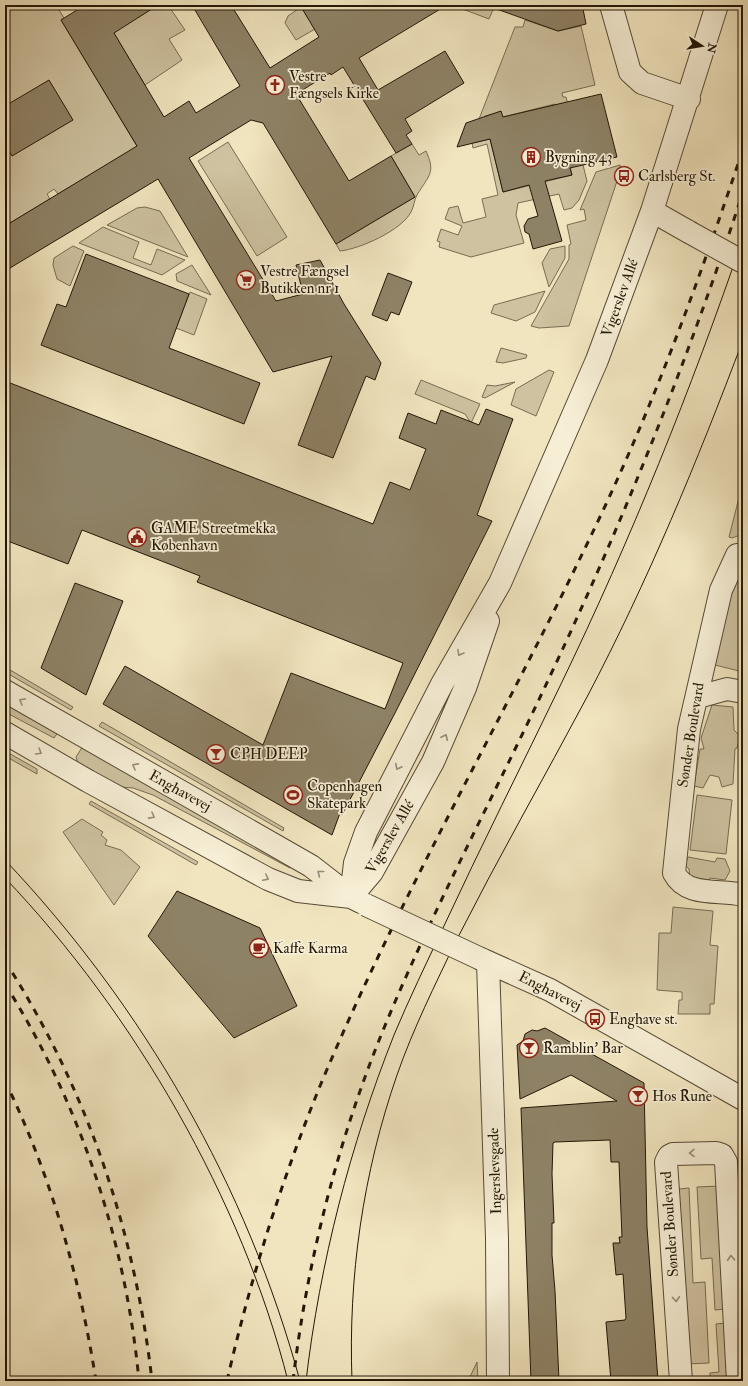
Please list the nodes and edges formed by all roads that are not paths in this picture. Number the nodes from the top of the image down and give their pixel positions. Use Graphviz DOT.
graph roads {
  1 [pos="611,5"];
  2 [pos="717,5"];
  3 [pos="689,98"];
  4 [pos="652,211"];
  5 [pos="743,262"];
  6 [pos="737,555"];
  7 [pos="5,691"];
  8 [pos="743,692"];
  9 [pos="698,697"];
  10 [pos="5,733"];
  11 [pos="741,894"];
  12 [pos="358,901"];
  13 [pos="485,960"];
  14 [pos="743,1099"];
  15 [pos="498,1381"];
  16 [pos="681,1381"];
  17 [pos="738,1381"];
  1 -- 3 [label="street"];
  2 -- 3 [label="street, Vigerslev Allé"];
  3 -- 4 [label="street, Vigerslev Allé"];
  4 -- 5 [label="street, bridge"];
  4 -- 12 [label="street, Vigerslev Allé"];
  6 -- 9 [label="street, Sønder Boulevard"];
  12 -- 7 [label="street, Enghavevej, one-way"];
  8 -- 9 [label="street"];
  9 -- 11 [label="street, Sønder Boulevard"];
  10 -- 12 [label="street, Enghavevej, one-way"];
  12 -- 13 [label="street, Enghavevej, bridge"];
  13 -- 14 [label="street, Enghavevej"];
  13 -- 15 [label="street, Ingerslevsgade"];
  17 -- 16 [label="street, Sønder Boulevard, one-way"];
}
